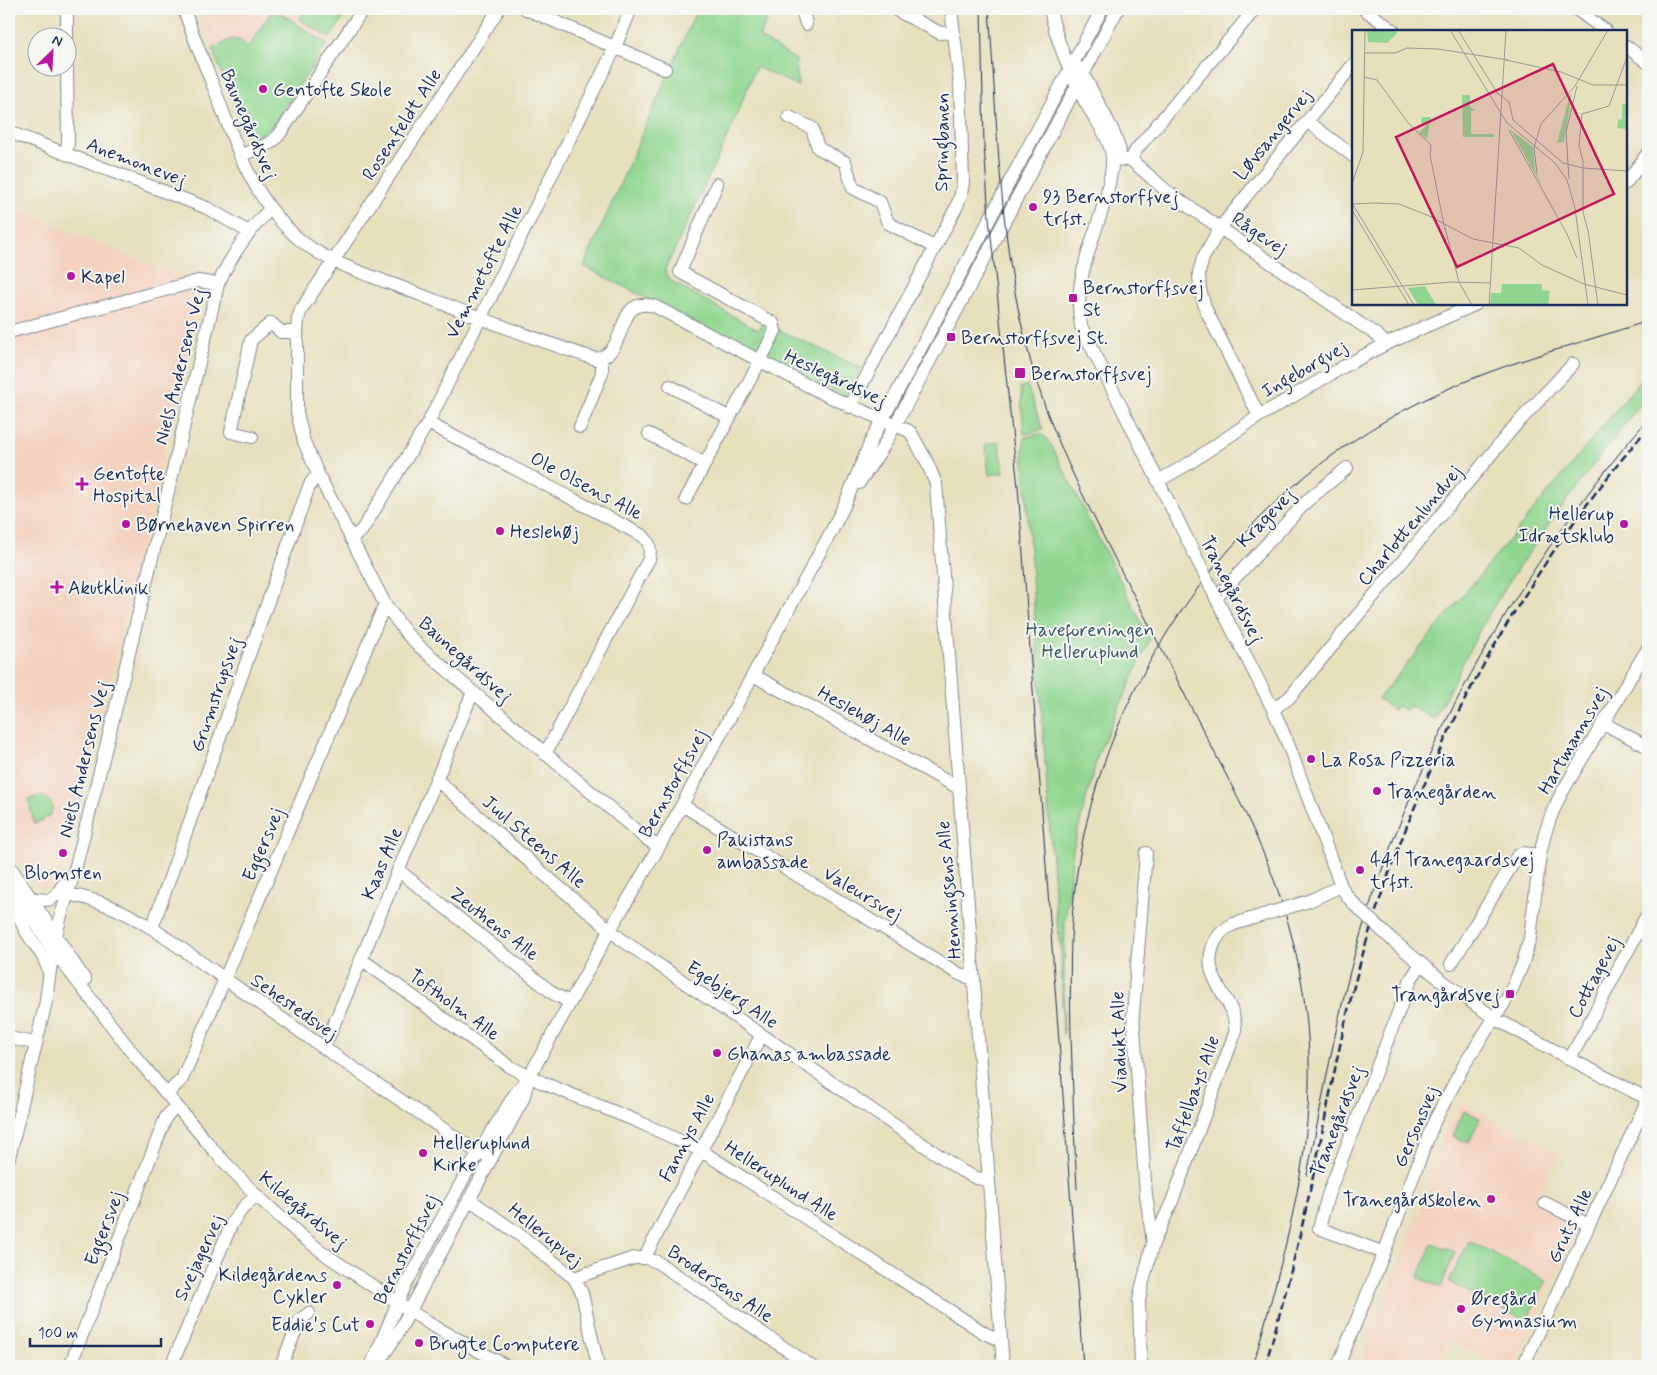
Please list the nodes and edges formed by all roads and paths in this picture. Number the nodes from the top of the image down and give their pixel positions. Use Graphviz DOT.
graph roads {
  1 [pos="67,9"];
  2 [pos="184,9"];
  3 [pos="362,9"];
  4 [pos="499,9"];
  5 [pos="526,9"];
  6 [pos="631,9"];
  7 [pos="802,9"];
  8 [pos="894,9"];
  9 [pos="951,9"];
  10 [pos="1046,9"];
  11 [pos="1050,9"];
  12 [pos="1102,9"];
  13 [pos="1118,9"];
  14 [pos="1255,9"];
  15 [pos="1364,9"];
  16 [pos="1576,9"];
  17 [pos="806,24"];
  18 [pos="67,28"];
  19 [pos="1387,29"];
  20 [pos="1605,30"];
  21 [pos="953,32"];
  22 [pos="1627,47"];
  23 [pos="615,48"];
  24 [pos="1073,63"];
  25 [pos="1648,63"];
  26 [pos="1352,66"];
  27 [pos="665,69"];
  28 [pos="67,78"];
  29 [pos="1080,79"];
  30 [pos="1063,80"];
  31 [pos="789,117"];
  32 [pos="1307,121"];
  33 [pos="9,132"];
  34 [pos="66,154"];
  35 [pos="1352,155"];
  36 [pos="1648,155"];
  37 [pos="240,156"];
  38 [pos="1121,159"];
  39 [pos="1627,182"];
  40 [pos="717,184"];
  41 [pos="270,209"];
  42 [pos="1220,228"];
  43 [pos="249,232"];
  44 [pos="934,247"];
  45 [pos="334,260"];
  46 [pos="218,284"];
  47 [pos="1474,305"];
  48 [pos="480,318"];
  49 [pos="9,332"];
  50 [pos="296,332"];
  51 [pos="1386,344"];
  52 [pos="602,358"];
  53 [pos="760,361"];
  54 [pos="1573,364"];
  55 [pos="670,386"];
  56 [pos="850,407"];
  57 [pos="1259,416"];
  58 [pos="730,418"];
  59 [pos="882,420"];
  60 [pos="428,423"];
  61 [pos="895,425"];
  62 [pos="580,427"];
  63 [pos="649,434"];
  64 [pos="252,437"];
  65 [pos="705,464"];
  66 [pos="1348,468"];
  67 [pos="319,476"];
  68 [pos="1158,481"];
  69 [pos="686,498"];
  70 [pos="844,506"];
  71 [pos="351,539"];
  72 [pos="1216,598"];
  73 [pos="385,604"];
  74 [pos="1648,648"];
  75 [pos="752,675"];
  76 [pos="473,692"];
  77 [pos="1273,709"];
  78 [pos="1603,723"];
  79 [pos="1648,747"];
  80 [pos="546,754"];
  81 [pos="436,779"];
  82 [pos="959,788"];
  83 [pos="682,805"];
  84 [pos="659,847"];
  85 [pos="1146,853"];
  86 [pos="1540,855"];
  87 [pos="9,865"];
  88 [pos="398,870"];
  89 [pos="9,882"];
  90 [pos="1341,886"];
  91 [pos="66,893"];
  92 [pos="15,894"];
  93 [pos="31,898"];
  94 [pos="1648,913"];
  95 [pos="13,916"];
  96 [pos="152,928"];
  97 [pos="610,930"];
  98 [pos="58,947"];
  99 [pos="361,959"];
  100 [pos="1421,964"];
  101 [pos="1451,964"];
  102 [pos="49,976"];
  103 [pos="974,979"];
  104 [pos="224,980"];
  105 [pos="46,999"];
  106 [pos="570,1002"];
  107 [pos="1494,1018"];
  108 [pos="761,1036"];
  109 [pos="9,1038"];
  110 [pos="35,1042"];
  111 [pos="324,1048"];
  112 [pos="1570,1059"];
  113 [pos="529,1076"];
  114 [pos="166,1094"];
  115 [pos="1648,1099"];
  116 [pos="176,1105"];
  117 [pos="700,1150"];
  118 [pos="478,1152"];
  119 [pos="9,1158"];
  120 [pos="491,1159"];
  121 [pos="990,1180"];
  122 [pos="256,1195"];
  123 [pos="469,1199"];
  124 [pos="1146,1200"];
  125 [pos="1545,1202"];
  126 [pos="1171,1204"];
  127 [pos="1589,1225"];
  128 [pos="1153,1243"];
  129 [pos="1384,1254"];
  130 [pos="646,1258"];
  131 [pos="574,1278"];
  132 [pos="397,1303"];
  133 [pos="409,1311"];
  134 [pos="309,1313"];
  135 [pos="1001,1340"];
  136 [pos="70,1366"];
  137 [pos="171,1366"];
  138 [pos="281,1366"];
  139 [pos="371,1366"];
  140 [pos="376,1366"];
  141 [pos="506,1366"];
  142 [pos="598,1366"];
  143 [pos="811,1366"];
  144 [pos="1003,1366"];
  145 [pos="1141,1366"];
  146 [pos="1338,1366"];
  147 [pos="1523,1366"];
  1 -- 18 [label="street"];
  2 -- 37 [label="street, Baunegårdsvej"];
  3 -- 37 [label="street"];
  4 -- 45 [label="street, Rosenfeldt Alle"];
  5 -- 23 [label="street"];
  6 -- 23 [label="street, Vemmetofte Alle"];
  7 -- 17 [label="street"];
  8 -- 21 [label="street"];
  9 -- 21 [label="street, Springbanen"];
  10 -- 30 [label="street"];
  11 -- 24 [label="street, Tranegårdsvej"];
  12 -- 24 [label="street, Bernstorffsvej"];
  13 -- 29 [label="street, Bernstorffsvej"];
  14 -- 38 [label="street"];
  15 -- 19 [label="street"];
  16 -- 20 [label="street"];
  21 -- 44 [label="street, Springbanen"];
  22 -- 25 [label="street"];
  23 -- 27 [label="street"];
  23 -- 48 [label="street, Vemmetofte Alle"];
  24 -- 29 [label="street, Tranegårdsvej"];
  24 -- 30 [label="street, Bernstorffsvej"];
  26 -- 32 [label="street, Løvsangervej"];
  28 -- 34 [label="street"];
  29 -- 38 [label="street, Tranegårdsvej"];
  29 -- 61 [label="street, Bernstorffsvej"];
  30 -- 59 [label="street, Bernstorffsvej"];
  31 -- 44 [label="street"];
  32 -- 35 [label="street"];
  32 -- 42 [label="street, Løvsangervej"];
  33 -- 34 [label="street, Anemonevej"];
  34 -- 43 [label="street, Anemonevej"];
  36 -- 39 [label="street"];
  37 -- 41 [label="street, Baunegårdsvej"];
  38 -- 42 [label="street, Rågevej"];
  38 -- 68 [label="street, Tranegårdsvej"];
  40 -- 53 [label="street, Heslegårdsvej"];
  41 -- 43 [label="street, Niels Andersens Vej"];
  41 -- 45 [label="street, Baunegårdsvej"];
  42 -- 51 [label="street, Rågevej"];
  42 -- 57 [label="street, Løvsangervej"];
  43 -- 46 [label="street, Niels Andersens Vej"];
  44 -- 56 [label="street, Springbanen"];
  45 -- 48 [label="street"];
  45 -- 50 [label="street, Baunegårdsvej"];
  46 -- 49 [label="street"];
  46 -- 91 [label="street, Niels Andersens Vej"];
  47 -- 51 [label="street, Ingeborgvej"];
  48 -- 52 [label="street"];
  48 -- 60 [label="street, Vemmetofte Alle"];
  50 -- 64 [label="street"];
  50 -- 67 [label="street, Baunegårdsvej"];
  51 -- 57 [label="street, Ingeborgvej"];
  52 -- 53 [label="street, Heslegårdsvej"];
  52 -- 62 [label="street"];
  53 -- 56 [label="street, Heslegårdsvej"];
  53 -- 58 [label="street"];
  54 -- 77 [label="street, Charlottenlundvej"];
  55 -- 58 [label="street"];
  56 -- 59 [label="street, Heslegårdsvej"];
  57 -- 68 [label="street, Ingeborgvej"];
  58 -- 65 [label="street"];
  59 -- 61 [label="street, Heslegårdsvej"];
  59 -- 70 [label="street, Bernstorffsvej"];
  60 -- 71 [label="street, Vemmetofte Alle"];
  60 -- 80 [label="street, Ole Olsens Alle"];
  61 -- 70 [label="street, Bernstorffsvej"];
  61 -- 82 [label="street, Henningsens Alle"];
  63 -- 65 [label="street"];
  65 -- 69 [label="street"];
  66 -- 72 [label="street, Kragevej"];
  67 -- 71 [label="street, Baunegårdsvej"];
  67 -- 96 [label="street, Grumstrupsvej"];
  68 -- 72 [label="street, Tranegårdsvej, bridge"];
  70 -- 75 [label="street, Bernstorffsvej"];
  71 -- 73 [label="street, Baunegårdsvej"];
  72 -- 77 [label="street, Tranegårdsvej"];
  73 -- 76 [label="street, Baunegårdsvej"];
  73 -- 104 [label="street, Eggersvej"];
  74 -- 78 [label="street, Hartmannsvej"];
  75 -- 82 [label="street, Heslehøj Alle"];
  75 -- 83 [label="street, Bernstorffsvej"];
  76 -- 80 [label="street, Baunegårdsvej"];
  76 -- 81 [label="street, Kaas Alle"];
  77 -- 90 [label="street, Tranegårdsvej"];
  78 -- 79 [label="street"];
  78 -- 86 [label="street, Hartmannsvej"];
  80 -- 84 [label="street, Baunegårdsvej"];
  81 -- 88 [label="street, Kaas Alle"];
  81 -- 97 [label="street, Juul Steens Alle"];
  82 -- 103 [label="street, Henningsens Alle"];
  83 -- 84 [label="street, Bernstorffsvej"];
  83 -- 103 [label="street, Valeursvej"];
  84 -- 97 [label="street, Bernstorffsvej"];
  85 -- 124 [label="street, Viadukt Alle"];
  86 -- 101 [label="street"];
  86 -- 107 [label="street, Hartmannsvej"];
  87 -- 93 [label="street, Kildegårdsvej"];
  88 -- 99 [label="street, Kaas Alle"];
  88 -- 106 [label="street, Zeuthens Alle"];
  89 -- 92 [label="street, Kildegårdsvej"];
  90 -- 100 [label="street, Tranegårdsvej, bridge"];
  90 -- 126 [label="street, Taffelbays Alle, bridge"];
  91 -- 93 [label="street"];
  91 -- 96 [label="street, Sehestedsvej"];
  91 -- 98 [label="street"];
  92 -- 95 [label="street, Kildegårdsvej"];
  92 -- 98 [label="street, Kildegårdsvej"];
  93 -- 98 [label="street, Kildegårdsvej"];
  94 -- 112 [label="street, Cottagevej"];
  95 -- 102 [label="street, Kildegårdsvej"];
  96 -- 104 [label="street, Sehestedsvej"];
  97 -- 106 [label="street, Bernstorffsvej"];
  97 -- 108 [label="street, Egebjerg Alle"];
  98 -- 102 [label="street"];
  98 -- 105 [label="street"];
  98 -- 114 [label="street, Kildegårdsvej"];
  99 -- 111 [label="street, Kaas Alle"];
  99 -- 113 [label="street, Toftholm Alle"];
  100 -- 107 [label="street, Tranegårdsvej"];
  100 -- 129 [label="street, Tranegårdsvej"];
  102 -- 105 [label="street"];
  103 -- 121 [label="street, Henningsens Alle"];
  104 -- 111 [label="street, Sehestedsvej"];
  104 -- 114 [label="street, Eggersvej"];
  105 -- 110 [label="street"];
  106 -- 113 [label="street, Bernstorffsvej"];
  107 -- 112 [label="street, Tranegårdsvej"];
  107 -- 129 [label="street, Gersonsvej"];
  108 -- 117 [label="street, Fannys Alle"];
  108 -- 121 [label="street, Egebjerg Alle"];
  109 -- 110 [label="street"];
  110 -- 119 [label="street"];
  111 -- 118 [label="street, Sehestedsvej"];
  112 -- 115 [label="street, Tranegårdsvej"];
  113 -- 117 [label="street, Helleruplund Alle"];
  113 -- 118 [label="street, Bernstorffsvej"];
  113 -- 120 [label="street, Bernstorffsvej"];
  114 -- 116 [label="street, Kildegårdsvej"];
  115 -- 127 [label="street, Gruts Alle"];
  116 -- 122 [label="street, Kildegårdsvej"];
  116 -- 136 [label="street, Eggersvej"];
  117 -- 130 [label="street, Fannys Alle"];
  117 -- 135 [label="street, Helleruplund Alle"];
  118 -- 120 [label="street, Sehestedsvej"];
  118 -- 132 [label="street, Bernstorffsvej"];
  120 -- 123 [label="street, Bernstorffsvej"];
  121 -- 135 [label="street, Henningsens Alle"];
  122 -- 132 [label="street, Kildegårdsvej"];
  122 -- 137 [label="street, Svejagervej"];
  123 -- 131 [label="street, Hellerupvej"];
  123 -- 133 [label="street, Bernstorffsvej"];
  124 -- 126 [label="street"];
  124 -- 128 [label="street, Viadukt Alle"];
  125 -- 127 [label="street"];
  126 -- 128 [label="street, Taffelbays Alle"];
  127 -- 147 [label="street, Gruts Alle"];
  128 -- 145 [label="street, Taffelbays Alle"];
  129 -- 146 [label="street, Gersonsvej"];
  130 -- 131 [label="street, Brodersens Alle"];
  130 -- 143 [label="street, Brodersens Alle"];
  131 -- 142 [label="street, Hellerupvej"];
  132 -- 133 [label="street, Kildegårdsvej"];
  132 -- 139 [label="street, Bernstorffsvej"];
  133 -- 140 [label="street, Bernstorffsvej"];
  133 -- 141 [label="street, Kildegårdsvej"];
  134 -- 138 [label="street"];
  135 -- 144 [label="street, Henningsens Alle"];
}
